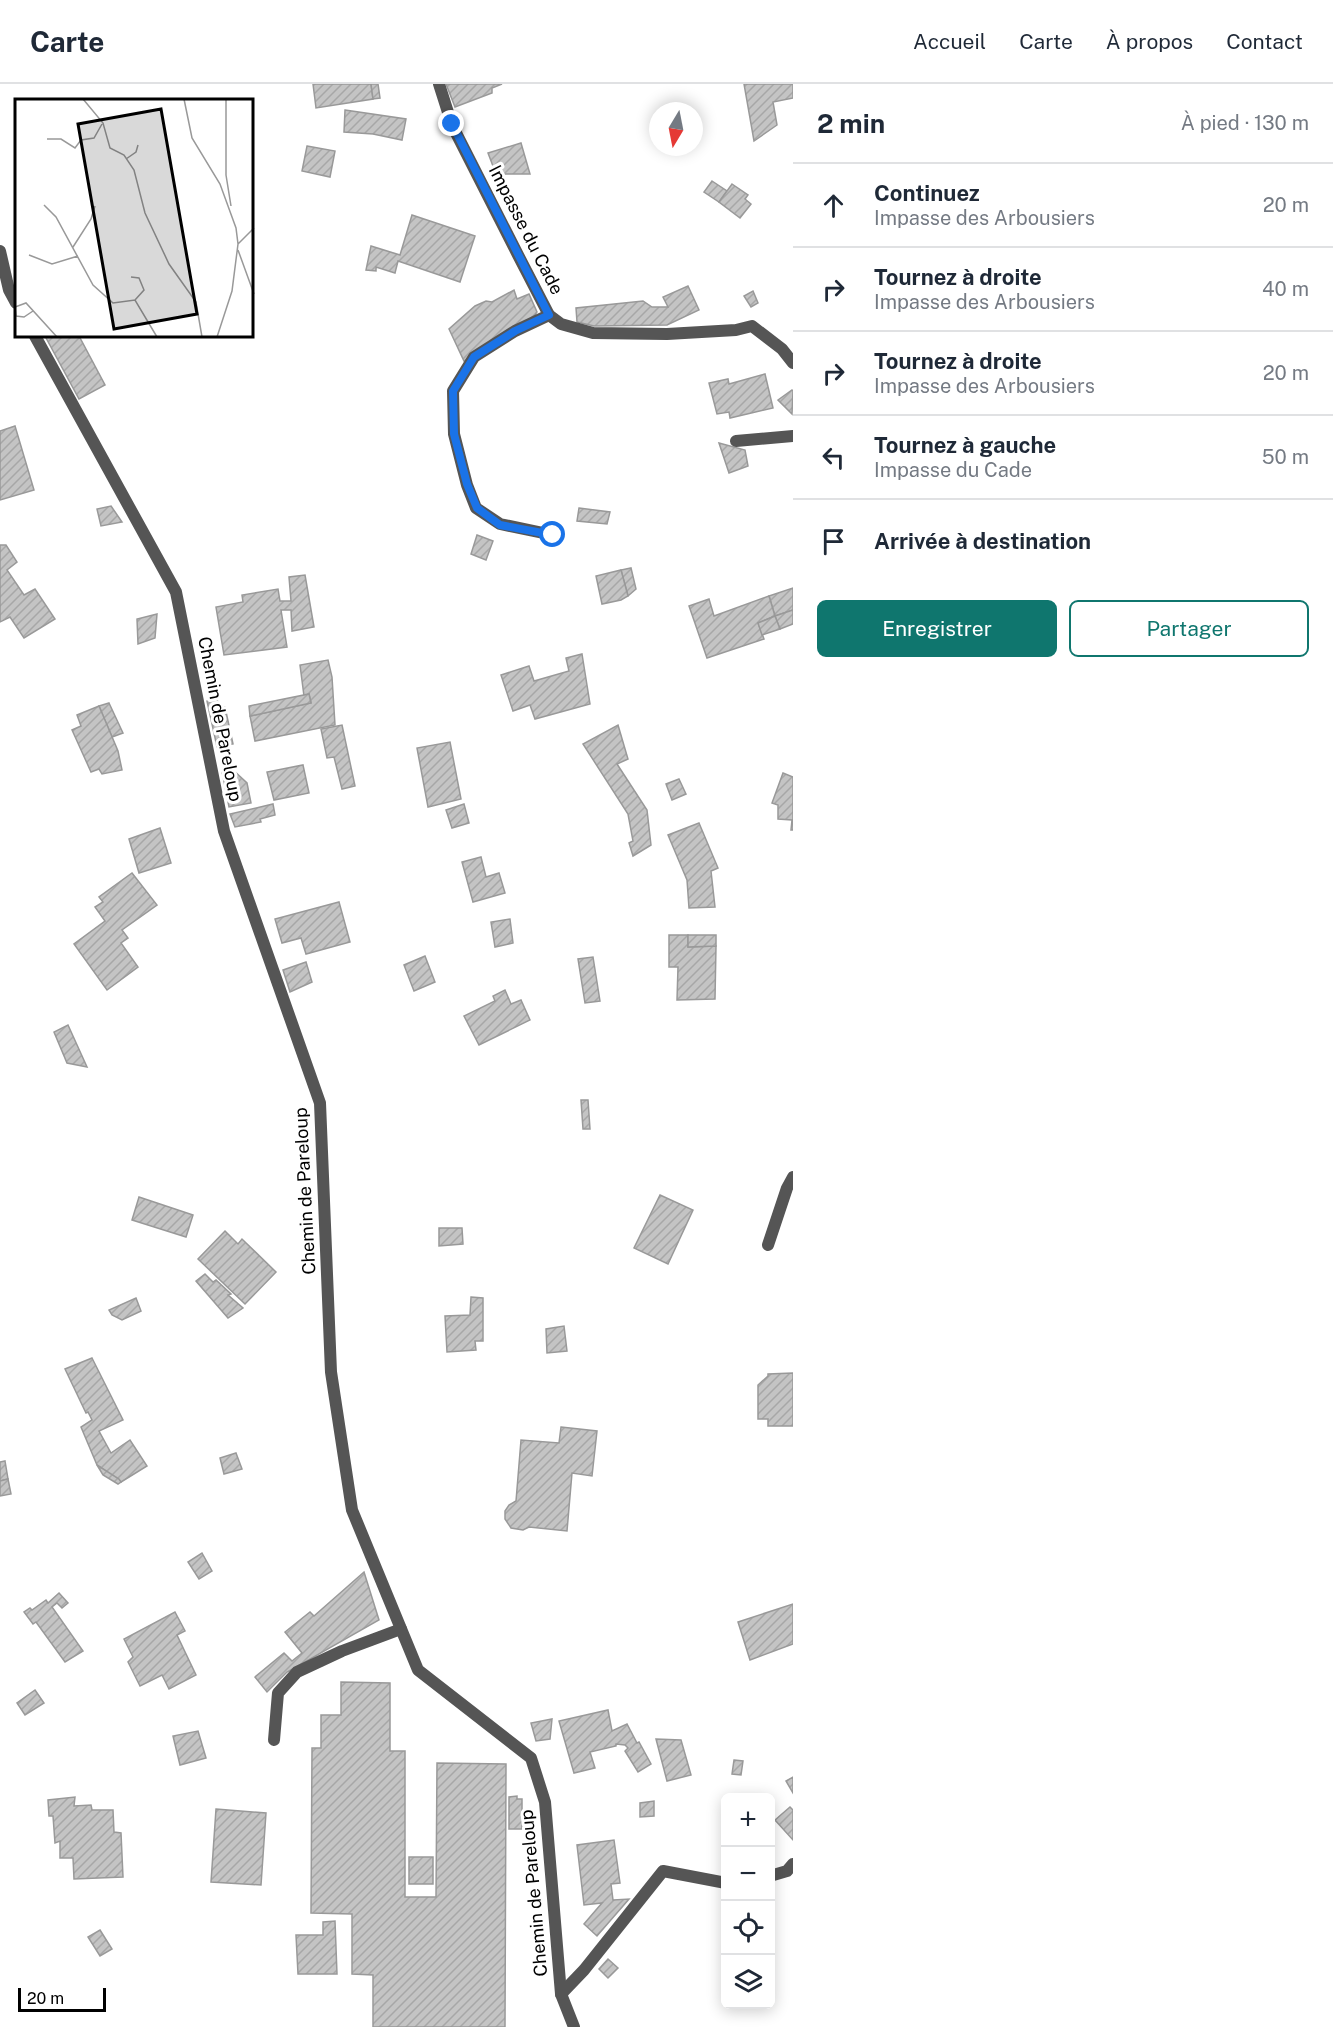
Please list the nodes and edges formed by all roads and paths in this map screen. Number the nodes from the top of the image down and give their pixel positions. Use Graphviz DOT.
graph roads {
  1 [pos="439,84"];
  2 [pos="0,251"];
  3 [pos="15,301"];
  4 [pos="549,315"];
  5 [pos="36,338"];
  6 [pos="793,363"];
  7 [pos="793,436"];
  8 [pos="736,441"];
  9 [pos="553,535"];
  10 [pos="793,1177"];
  11 [pos="768,1245"];
  12 [pos="401,1629"];
  13 [pos="274,1740"];
  14 [pos="793,1864"];
  15 [pos="775,1875"];
  16 [pos="721,1882"];
  17 [pos="561,1994"];
  18 [pos="574,2027"];
  1 -- 4 [label="street, Impasse du Cade"];
  2 -- 3 [label="street"];
  4 -- 6 [label="street, Impasse du Cade"];
  4 -- 9 [label="street"];
  5 -- 12 [label="street, Chemin de Pareloup"];
  7 -- 8 [label="street"];
  10 -- 11 [label="street"];
  12 -- 13 [label="street"];
  12 -- 17 [label="street, Chemin de Pareloup"];
  14 -- 15 [label="street"];
  16 -- 17 [label="street"];
  17 -- 18 [label="street, Chemin de Pareloup"];
}
